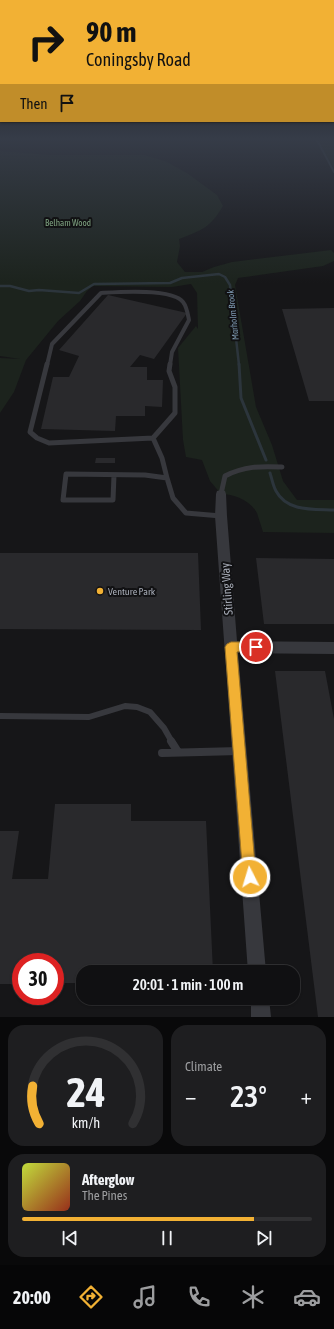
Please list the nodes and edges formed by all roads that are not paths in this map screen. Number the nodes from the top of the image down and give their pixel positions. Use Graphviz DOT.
graph roads {
  1 [pos="153,438"];
  2 [pos="282,467"];
  3 [pos="114,475"];
  4 [pos="167,478"];
  5 [pos="221,494"];
  6 [pos="221,516"];
  7 [pos="231,647"];
  8 [pos="334,648"];
  9 [pos="0,716"];
  10 [pos="239,750"];
  11 [pos="162,752"];
  12 [pos="178,752"];
  13 [pos="256,965"];
  14 [pos="260,1005"];
  15 [pos="261,1017"];
  1 -- 1 [label="lane"];
  1 -- 4 [label="lane"];
  2 -- 5 [label="lane"];
  3 -- 3 [label="lane"];
  3 -- 4 [label="lane"];
  4 -- 6 [label="lane"];
  5 -- 6 [label="street, Stirling Way"];
  6 -- 7 [label="street, Stirling Way"];
  7 -- 8 [label="street"];
  7 -- 10 [label="street, Stirling Way"];
  9 -- 12 [label="lane"];
  10 -- 12 [label="lane"];
  10 -- 13 [label="street, Stirling Way"];
  11 -- 12 [label="lane"];
  14 -- 15 [label="street"];
}
